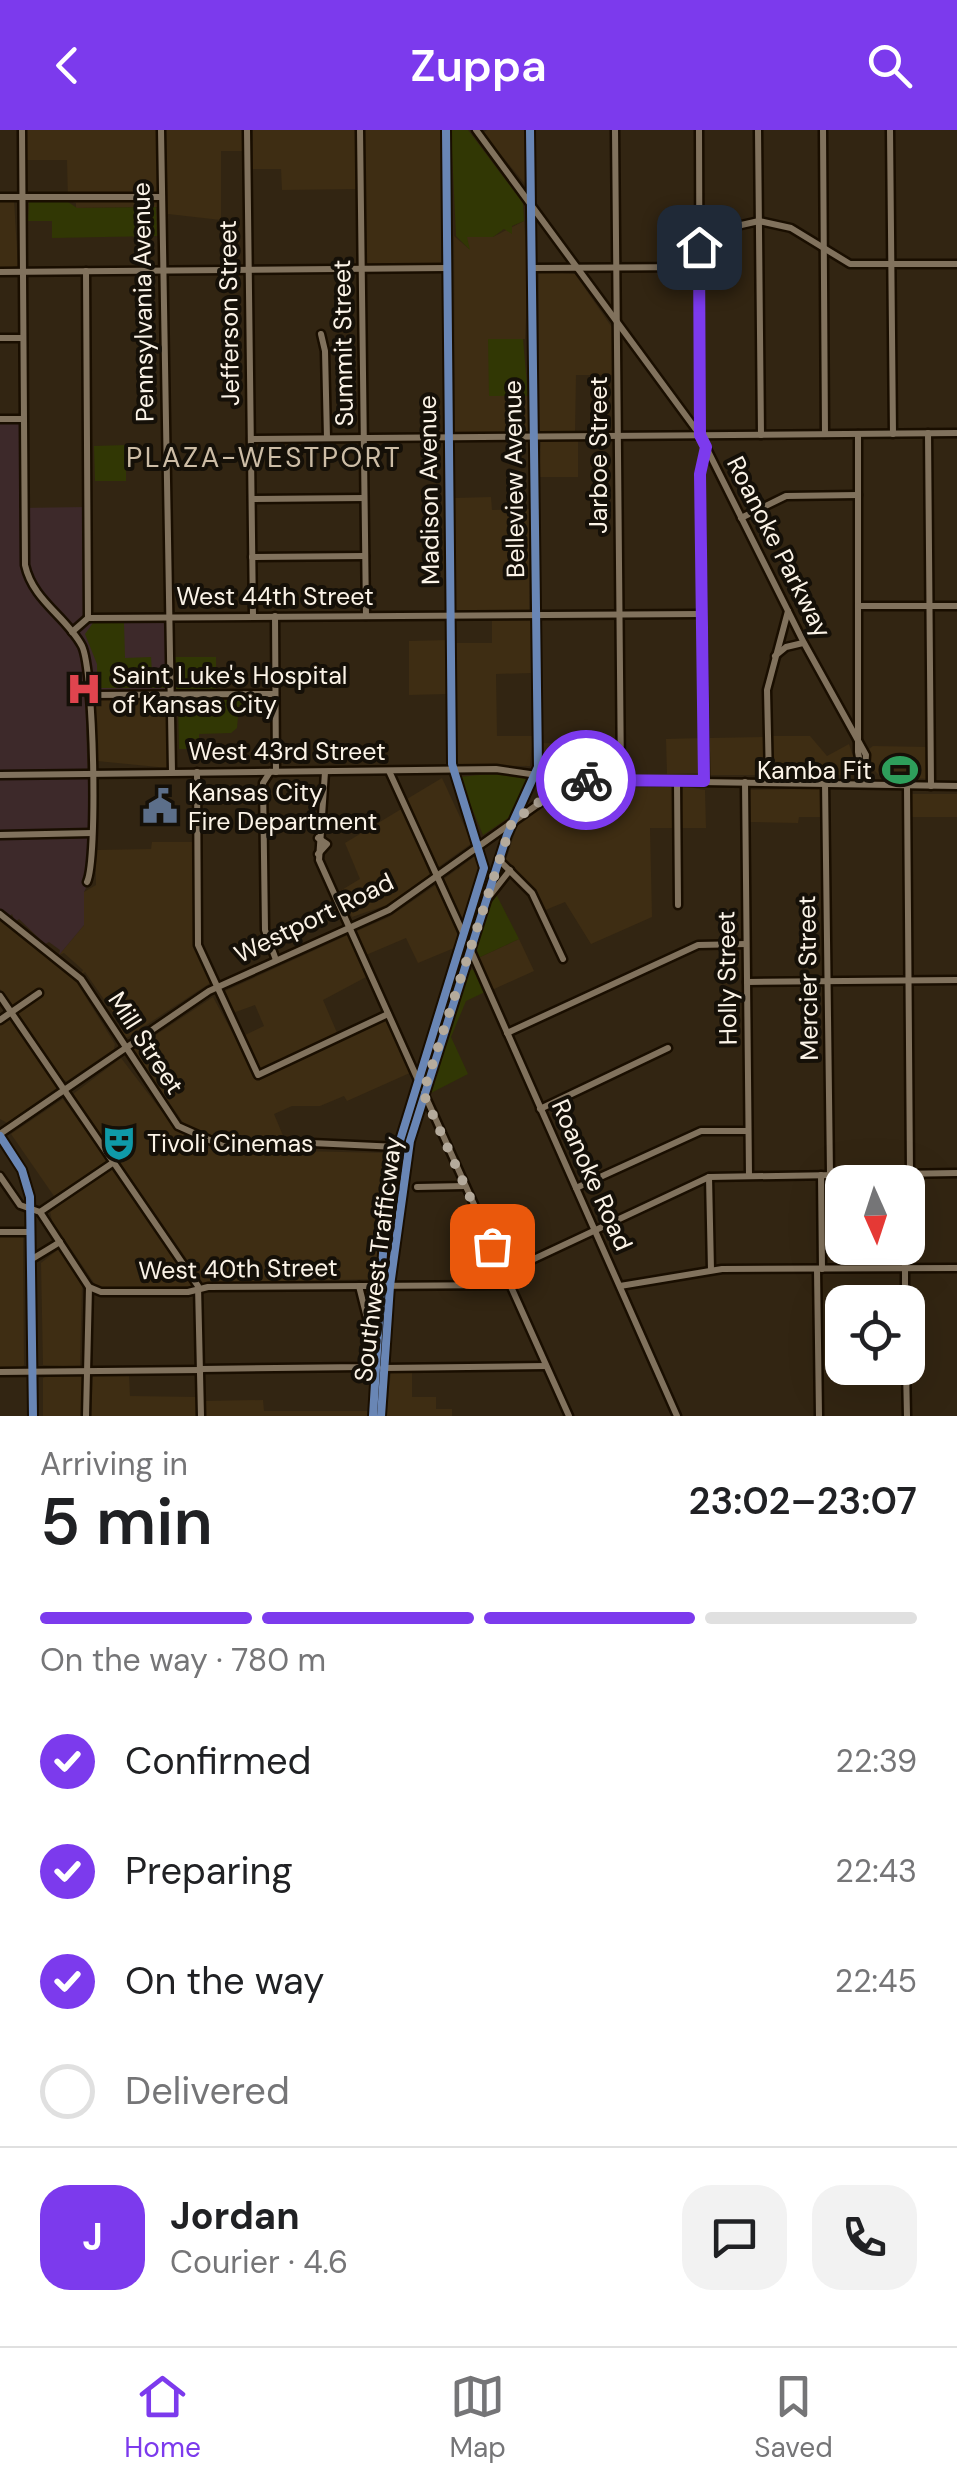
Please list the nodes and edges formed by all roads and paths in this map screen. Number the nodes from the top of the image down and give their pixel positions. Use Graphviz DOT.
graph roads {
  1 [pos="22,130"];
  2 [pos="161,130"];
  3 [pos="247,130"];
  4 [pos="360,130"];
  5 [pos="446,130"];
  6 [pos="476,130"];
  7 [pos="530,130"];
  8 [pos="615,130"];
  9 [pos="698,130"];
  10 [pos="758,130"];
  11 [pos="823,130"];
  12 [pos="890,130"];
  13 [pos="161,196"];
  14 [pos="0,197"];
  15 [pos="22,197"];
  16 [pos="531,202"];
  17 [pos="760,222"];
  18 [pos="699,247"];
  19 [pos="824,248"];
  20 [pos="891,264"];
  21 [pos="957,264"];
  22 [pos="616,267"];
  23 [pos="699,267"];
  24 [pos="447,268"];
  25 [pos="532,268"];
  26 [pos="579,268"];
  27 [pos="362,269"];
  28 [pos="249,270"];
  29 [pos="164,271"];
  30 [pos="0,272"];
  31 [pos="22,272"];
  32 [pos="86,272"];
  33 [pos="617,320"];
  34 [pos="321,334"];
  35 [pos="0,338"];
  36 [pos="22,338"];
  37 [pos="0,419"];
  38 [pos="23,419"];
  39 [pos="928,433"];
  40 [pos="957,433"];
  41 [pos="825,434"];
  42 [pos="858,434"];
  43 [pos="892,434"];
  44 [pos="700,435"];
  45 [pos="761,435"];
  46 [pos="534,436"];
  47 [pos="618,436"];
  48 [pos="448,437"];
  49 [pos="251,438"];
  50 [pos="326,438"];
  51 [pos="364,438"];
  52 [pos="706,447"];
  53 [pos="858,495"];
  54 [pos="364,498"];
  55 [pos="252,499"];
  56 [pos="740,518"];
  57 [pos="365,556"];
  58 [pos="252,557"];
  59 [pos="860,606"];
  60 [pos="929,606"];
  61 [pos="957,606"];
  62 [pos="788,611"];
  63 [pos="620,614"];
  64 [pos="702,614"];
  65 [pos="450,615"];
  66 [pos="536,615"];
  67 [pos="170,616"];
  68 [pos="253,616"];
  69 [pos="275,616"];
  70 [pos="366,616"];
  71 [pos="88,618"];
  72 [pos="72,632"];
  73 [pos="804,642"];
  74 [pos="771,661"];
  75 [pos="172,694"];
  76 [pos="276,694"];
  77 [pos="90,695"];
  78 [pos="858,747"];
  79 [pos="453,770"];
  80 [pos="390,771"];
  81 [pos="172,772"];
  82 [pos="197,772"];
  83 [pos="255,772"];
  84 [pos="273,772"];
  85 [pos="324,772"];
  86 [pos="91,773"];
  87 [pos="536,774"];
  88 [pos="0,775"];
  89 [pos="572,780"];
  90 [pos="621,780"];
  91 [pos="676,781"];
  92 [pos="704,781"];
  93 [pos="745,781"];
  94 [pos="769,782"];
  95 [pos="825,782"];
  96 [pos="864,782"];
  97 [pos="262,783"];
  98 [pos="906,785"];
  99 [pos="931,786"];
  100 [pos="957,786"];
  101 [pos="512,822"];
  102 [pos="0,834"];
  103 [pos="92,834"];
  104 [pos="480,845"];
  105 [pos="500,860"];
  106 [pos="510,870"];
  107 [pos="436,876"];
  108 [pos="87,882"];
  109 [pos="487,898"];
  110 [pos="678,905"];
  111 [pos="0,914"];
  112 [pos="349,927"];
  113 [pos="465,936"];
  114 [pos="746,944"];
  115 [pos="470,950"];
  116 [pos="563,959"];
  117 [pos="276,960"];
  118 [pos="910,980"];
  119 [pos="957,980"];
  120 [pos="828,981"];
  121 [pos="747,982"];
  122 [pos="217,987"];
  123 [pos="39,992"];
  124 [pos="0,996"];
  125 [pos="11,1012"];
  126 [pos="388,1014"];
  127 [pos="0,1020"];
  128 [pos="506,1033"];
  129 [pos="668,1048"];
  130 [pos="124,1049"];
  131 [pos="418,1081"];
  132 [pos="65,1090"];
  133 [pos="423,1093"];
  134 [pos="540,1108"];
  135 [pos="748,1131"];
  136 [pos="0,1135"];
  137 [pos="410,1140"];
  138 [pos="398,1147"];
  139 [pos="114,1162"];
  140 [pos="826,1165"];
  141 [pos="906,1165"];
  142 [pos="406,1168"];
  143 [pos="957,1173"];
  144 [pos="825,1174"];
  145 [pos="925,1175"];
  146 [pos="0,1176"];
  147 [pos="709,1176"];
  148 [pos="748,1176"];
  149 [pos="465,1186"];
  150 [pos="417,1187"];
  151 [pos="576,1188"];
  152 [pos="825,1188"];
  153 [pos="36,1212"];
  154 [pos="31,1228"];
  155 [pos="595,1231"];
  156 [pos="0,1232"];
  157 [pos="60,1242"];
  158 [pos="32,1259"];
  159 [pos="905,1265"];
  160 [pos="905,1268"];
  161 [pos="957,1268"];
  162 [pos="819,1269"];
  163 [pos="711,1270"];
  164 [pos="504,1273"];
  165 [pos="510,1285"];
  166 [pos="905,1285"];
  167 [pos="359,1286"];
  168 [pos="386,1286"];
  169 [pos="620,1286"];
  170 [pos="89,1287"];
  171 [pos="199,1290"];
  172 [pos="546,1366"];
  173 [pos="383,1368"];
  174 [pos="201,1370"];
  175 [pos="32,1371"];
  176 [pos="86,1371"];
  177 [pos="0,1372"];
  178 [pos="906,1385"];
  179 [pos="33,1416"];
  180 [pos="86,1416"];
  181 [pos="201,1416"];
  182 [pos="373,1416"];
  183 [pos="381,1416"];
  184 [pos="568,1416"];
  185 [pos="677,1416"];
  186 [pos="819,1416"];
  187 [pos="907,1416"];
  1 -- 15 [label="street"];
  2 -- 13 [label="street, Pennsylvania Avenue"];
  3 -- 28 [label="street, Jefferson Street"];
  4 -- 27 [label="street, Summit Street"];
  5 -- 24 [label="main road, Madison Avenue"];
  6 -- 16 [label="street, Roanoke Parkway"];
  7 -- 16 [label="main road, Belleview Avenue"];
  8 -- 22 [label="street, Jarboe Street"];
  9 -- 18 [label="street"];
  10 -- 17 [label="street"];
  11 -- 19 [label="street"];
  12 -- 20 [label="street"];
  13 -- 15 [label="street"];
  13 -- 29 [label="street, Pennsylvania Avenue"];
  14 -- 15 [label="street"];
  15 -- 31 [label="street"];
  16 -- 25 [label="main road, Belleview Avenue"];
  16 -- 26 [label="street, Roanoke Parkway"];
  17 -- 18 [label="street"];
  17 -- 19 [label="street"];
  17 -- 45 [label="street"];
  18 -- 23 [label="street"];
  19 -- 20 [label="street"];
  19 -- 41 [label="street"];
  20 -- 21 [label="street"];
  20 -- 43 [label="street"];
  22 -- 23 [label="street"];
  22 -- 26 [label="street"];
  22 -- 33 [label="street, Jarboe Street"];
  23 -- 44 [label="street"];
  24 -- 27 [label="street"];
  24 -- 48 [label="main road, Madison Avenue"];
  25 -- 26 [label="street"];
  25 -- 46 [label="main road, Belleview Avenue"];
  26 -- 33 [label="street, Roanoke Parkway"];
  27 -- 28 [label="street"];
  27 -- 51 [label="street, Summit Street"];
  28 -- 29 [label="street"];
  28 -- 49 [label="street, Jefferson Street"];
  29 -- 32 [label="street"];
  29 -- 67 [label="street, Pennsylvania Avenue"];
  30 -- 31 [label="street"];
  31 -- 32 [label="street"];
  31 -- 36 [label="street"];
  32 -- 71 [label="street"];
  33 -- 44 [label="street, Roanoke Parkway"];
  33 -- 47 [label="street, Jarboe Street"];
  34 -- 50 [label="street"];
  35 -- 36 [label="street"];
  36 -- 38 [label="street"];
  37 -- 38 [label="street"];
  38 -- 72 [label="street"];
  39 -- 40 [label="street"];
  39 -- 43 [label="street"];
  39 -- 60 [label="street"];
  41 -- 42 [label="street"];
  41 -- 45 [label="street"];
  42 -- 43 [label="street"];
  42 -- 53 [label="street"];
  44 -- 45 [label="street"];
  44 -- 47 [label="street"];
  44 -- 52 [label="street, Roanoke Parkway"];
  46 -- 47 [label="street"];
  46 -- 48 [label="street"];
  46 -- 66 [label="main road, Belleview Avenue"];
  47 -- 63 [label="street, Jarboe Street"];
  48 -- 51 [label="street"];
  48 -- 65 [label="main road, Madison Avenue"];
  49 -- 50 [label="street"];
  49 -- 55 [label="street, Jefferson Street"];
  50 -- 51 [label="street"];
  51 -- 54 [label="street, Summit Street"];
  52 -- 56 [label="street, Roanoke Parkway"];
  52 -- 64 [label="street"];
  53 -- 56 [label="street"];
  53 -- 59 [label="street"];
  54 -- 55 [label="street"];
  54 -- 57 [label="street, Summit Street"];
  55 -- 58 [label="street, Jefferson Street"];
  56 -- 62 [label="street, Roanoke Parkway"];
  57 -- 58 [label="street"];
  57 -- 70 [label="street, Summit Street"];
  58 -- 68 [label="street, Jefferson Street"];
  59 -- 60 [label="street"];
  59 -- 78 [label="street"];
  60 -- 61 [label="street"];
  60 -- 99 [label="street"];
  62 -- 73 [label="street, Roanoke Parkway"];
  62 -- 74 [label="street"];
  63 -- 64 [label="street, West 44th Street"];
  63 -- 66 [label="street, West 44th Street"];
  63 -- 90 [label="street, Jarboe Street"];
  64 -- 92 [label="street"];
  65 -- 66 [label="street, West 44th Street"];
  65 -- 70 [label="street, West 44th Street"];
  65 -- 79 [label="main road, Madison Avenue"];
  66 -- 87 [label="main road, Belleview Avenue"];
  67 -- 68 [label="street, West 44th Street"];
  67 -- 71 [label="street, West 44th Street"];
  67 -- 75 [label="street, Pennsylvania Avenue"];
  68 -- 69 [label="street, West 44th Street"];
  69 -- 70 [label="street, West 44th Street"];
  69 -- 76 [label="street"];
  71 -- 72 [label="street"];
  72 -- 77 [label="street"];
  73 -- 74 [label="street"];
  73 -- 78 [label="street, Roanoke Parkway"];
  74 -- 94 [label="street"];
  75 -- 76 [label="street"];
  75 -- 77 [label="street"];
  75 -- 81 [label="street, Pennsylvania Avenue"];
  76 -- 84 [label="street"];
  77 -- 86 [label="street"];
  78 -- 96 [label="street, Roanoke Parkway"];
  79 -- 80 [label="street, West 43rd Street"];
  79 -- 87 [label="street, West 43rd Street"];
  79 -- 104 [label="main road, Madison Avenue"];
  80 -- 85 [label="street, West 43rd Street"];
  80 -- 107 [label="street"];
  81 -- 82 [label="street, West 43rd Street"];
  81 -- 86 [label="street, West 43rd Street"];
  82 -- 83 [label="street, West 43rd Street"];
  82 -- 122 [label="street"];
  83 -- 84 [label="street, West 43rd Street"];
  83 -- 97 [label="street"];
  84 -- 85 [label="street, West 43rd Street"];
  84 -- 97 [label="street"];
  85 -- 112 [label="street"];
  86 -- 88 [label="street, West 43rd Street"];
  86 -- 103 [label="street"];
  87 -- 89 [label="street, West 43rd Street"];
  87 -- 101 [label="main road, Belleview Avenue"];
  89 -- 90 [label="street"];
  89 -- 101 [label="street, Westport Road"];
  90 -- 91 [label="street"];
  91 -- 92 [label="street"];
  91 -- 110 [label="street"];
  92 -- 93 [label="street"];
  93 -- 94 [label="street"];
  93 -- 114 [label="street, Holly Street"];
  94 -- 95 [label="street"];
  95 -- 96 [label="street"];
  95 -- 120 [label="street, Mercier Street"];
  96 -- 98 [label="street"];
  97 -- 117 [label="street"];
  98 -- 99 [label="street"];
  98 -- 118 [label="street"];
  99 -- 100 [label="street"];
  101 -- 104 [label="street, Westport Road"];
  101 -- 105 [label="main road, Southwest Trafficway"];
  102 -- 103 [label="street"];
  103 -- 108 [label="street"];
  104 -- 107 [label="street, Westport Road"];
  104 -- 113 [label="main road, Southwest Trafficway"];
  105 -- 106 [label="street"];
  105 -- 109 [label="main road, Southwest Trafficway"];
  106 -- 109 [label="street"];
  106 -- 116 [label="street"];
  107 -- 112 [label="street, Westport Road"];
  107 -- 113 [label="street"];
  109 -- 115 [label="main road, Southwest Trafficway"];
  111 -- 130 [label="street, Mill Street"];
  112 -- 117 [label="street, Westport Road"];
  112 -- 126 [label="street"];
  113 -- 131 [label="main road, Southwest Trafficway"];
  114 -- 121 [label="street, Holly Street"];
  114 -- 128 [label="street"];
  115 -- 128 [label="street, Roanoke Road"];
  115 -- 133 [label="main road, Southwest Trafficway"];
  117 -- 122 [label="street, Westport Road"];
  118 -- 119 [label="street"];
  118 -- 120 [label="street"];
  118 -- 141 [label="street"];
  120 -- 121 [label="street"];
  120 -- 140 [label="street, Mercier Street"];
  121 -- 135 [label="street, Holly Street"];
  122 -- 126 [label="street"];
  122 -- 130 [label="street, Westport Road"];
  123 -- 125 [label="street"];
  124 -- 125 [label="street"];
  125 -- 127 [label="street"];
  125 -- 132 [label="street"];
  126 -- 131 [label="street"];
  128 -- 134 [label="street, Roanoke Road"];
  129 -- 134 [label="street"];
  130 -- 132 [label="street, Westport Road"];
  130 -- 138 [label="street, Mill Street"];
  131 -- 138 [label="main road, Southwest Trafficway"];
  132 -- 136 [label="street, Westport Road"];
  132 -- 139 [label="street"];
  133 -- 137 [label="main road, Southwest Trafficway"];
  133 -- 149 [label="street"];
  134 -- 151 [label="street, Roanoke Road"];
  135 -- 148 [label="street, Holly Street"];
  135 -- 151 [label="street"];
  136 -- 153 [label="main road"];
  137 -- 138 [label="main road"];
  137 -- 142 [label="main road, Southwest Trafficway"];
  138 -- 142 [label="main road"];
  138 -- 168 [label="main road, Southwest Trafficway"];
  139 -- 153 [label="street"];
  139 -- 171 [label="street"];
  142 -- 168 [label="main road, Southwest Trafficway"];
  143 -- 145 [label="street"];
  144 -- 148 [label="street"];
  146 -- 153 [label="street"];
  147 -- 148 [label="street"];
  147 -- 155 [label="street"];
  147 -- 163 [label="street"];
  149 -- 150 [label="street"];
  149 -- 164 [label="street"];
  151 -- 155 [label="street, Roanoke Road"];
  152 -- 162 [label="street, Mercier Street"];
  153 -- 154 [label="main road"];
  153 -- 157 [label="street"];
  154 -- 156 [label="street"];
  154 -- 158 [label="main road"];
  155 -- 164 [label="street"];
  155 -- 169 [label="street, Roanoke Road"];
  157 -- 158 [label="street"];
  157 -- 170 [label="street"];
  158 -- 175 [label="main road"];
  159 -- 160 [label="street"];
  160 -- 161 [label="street"];
  160 -- 162 [label="street"];
  160 -- 166 [label="street"];
  162 -- 163 [label="street"];
  162 -- 186 [label="street, Mercier Street"];
  163 -- 169 [label="street"];
  164 -- 165 [label="street"];
  165 -- 168 [label="street, West 40th Street"];
  165 -- 172 [label="street"];
  167 -- 168 [label="street, West 40th Street"];
  167 -- 171 [label="street, West 40th Street"];
  167 -- 174 [label="street"];
  168 -- 173 [label="main road, Southwest Trafficway"];
  168 -- 182 [label="main road, Southwest Trafficway"];
  169 -- 185 [label="street, Roanoke Road"];
  170 -- 171 [label="street, West 40th Street"];
  170 -- 176 [label="street"];
  171 -- 174 [label="street"];
  172 -- 173 [label="street"];
  172 -- 184 [label="street"];
  173 -- 183 [label="main road, Southwest Trafficway"];
  174 -- 176 [label="street"];
  174 -- 181 [label="street"];
  175 -- 176 [label="street"];
  175 -- 177 [label="street"];
  175 -- 179 [label="main road"];
  176 -- 180 [label="street"];
  178 -- 187 [label="street"];
}
